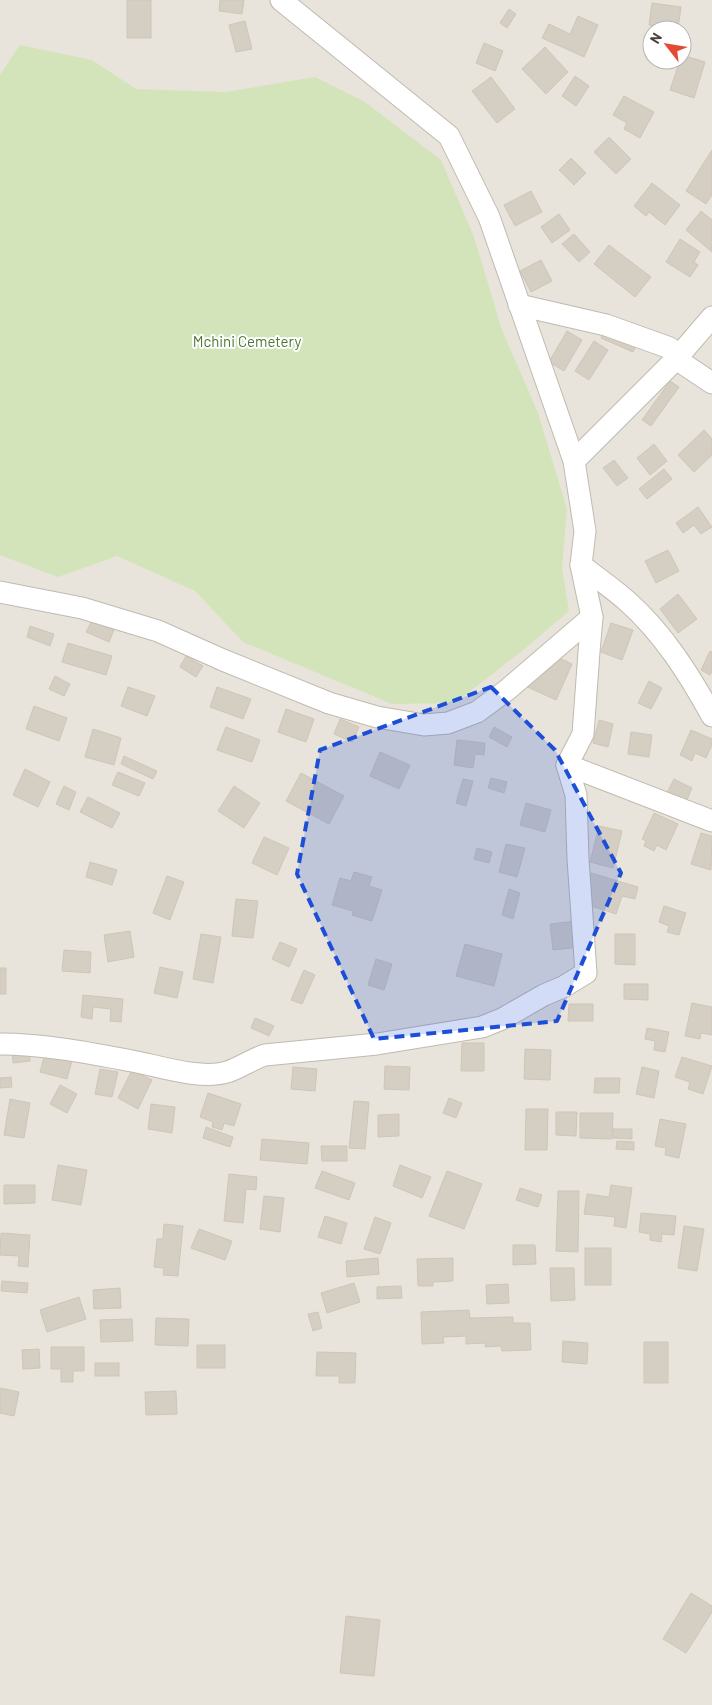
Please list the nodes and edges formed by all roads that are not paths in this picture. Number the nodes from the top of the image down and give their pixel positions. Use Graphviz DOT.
graph roads {
  1 [pos="281,0"];
  2 [pos="519,305"];
  3 [pos="712,317"];
  4 [pos="676,359"];
  5 [pos="712,383"];
  6 [pos="574,461"];
  7 [pos="581,565"];
  8 [pos="0,592"];
  9 [pos="592,617"];
  10 [pos="712,716"];
  11 [pos="566,765"];
  12 [pos="712,821"];
  13 [pos="0,1044"];
  1 -- 2 [label="street"];
  2 -- 4 [label="street"];
  2 -- 6 [label="street"];
  3 -- 4 [label="street"];
  4 -- 5 [label="street"];
  4 -- 6 [label="street"];
  6 -- 7 [label="street"];
  7 -- 9 [label="street"];
  7 -- 10 [label="street"];
  8 -- 9 [label="street"];
  9 -- 11 [label="street"];
  11 -- 12 [label="street"];
  11 -- 13 [label="street"];
}
